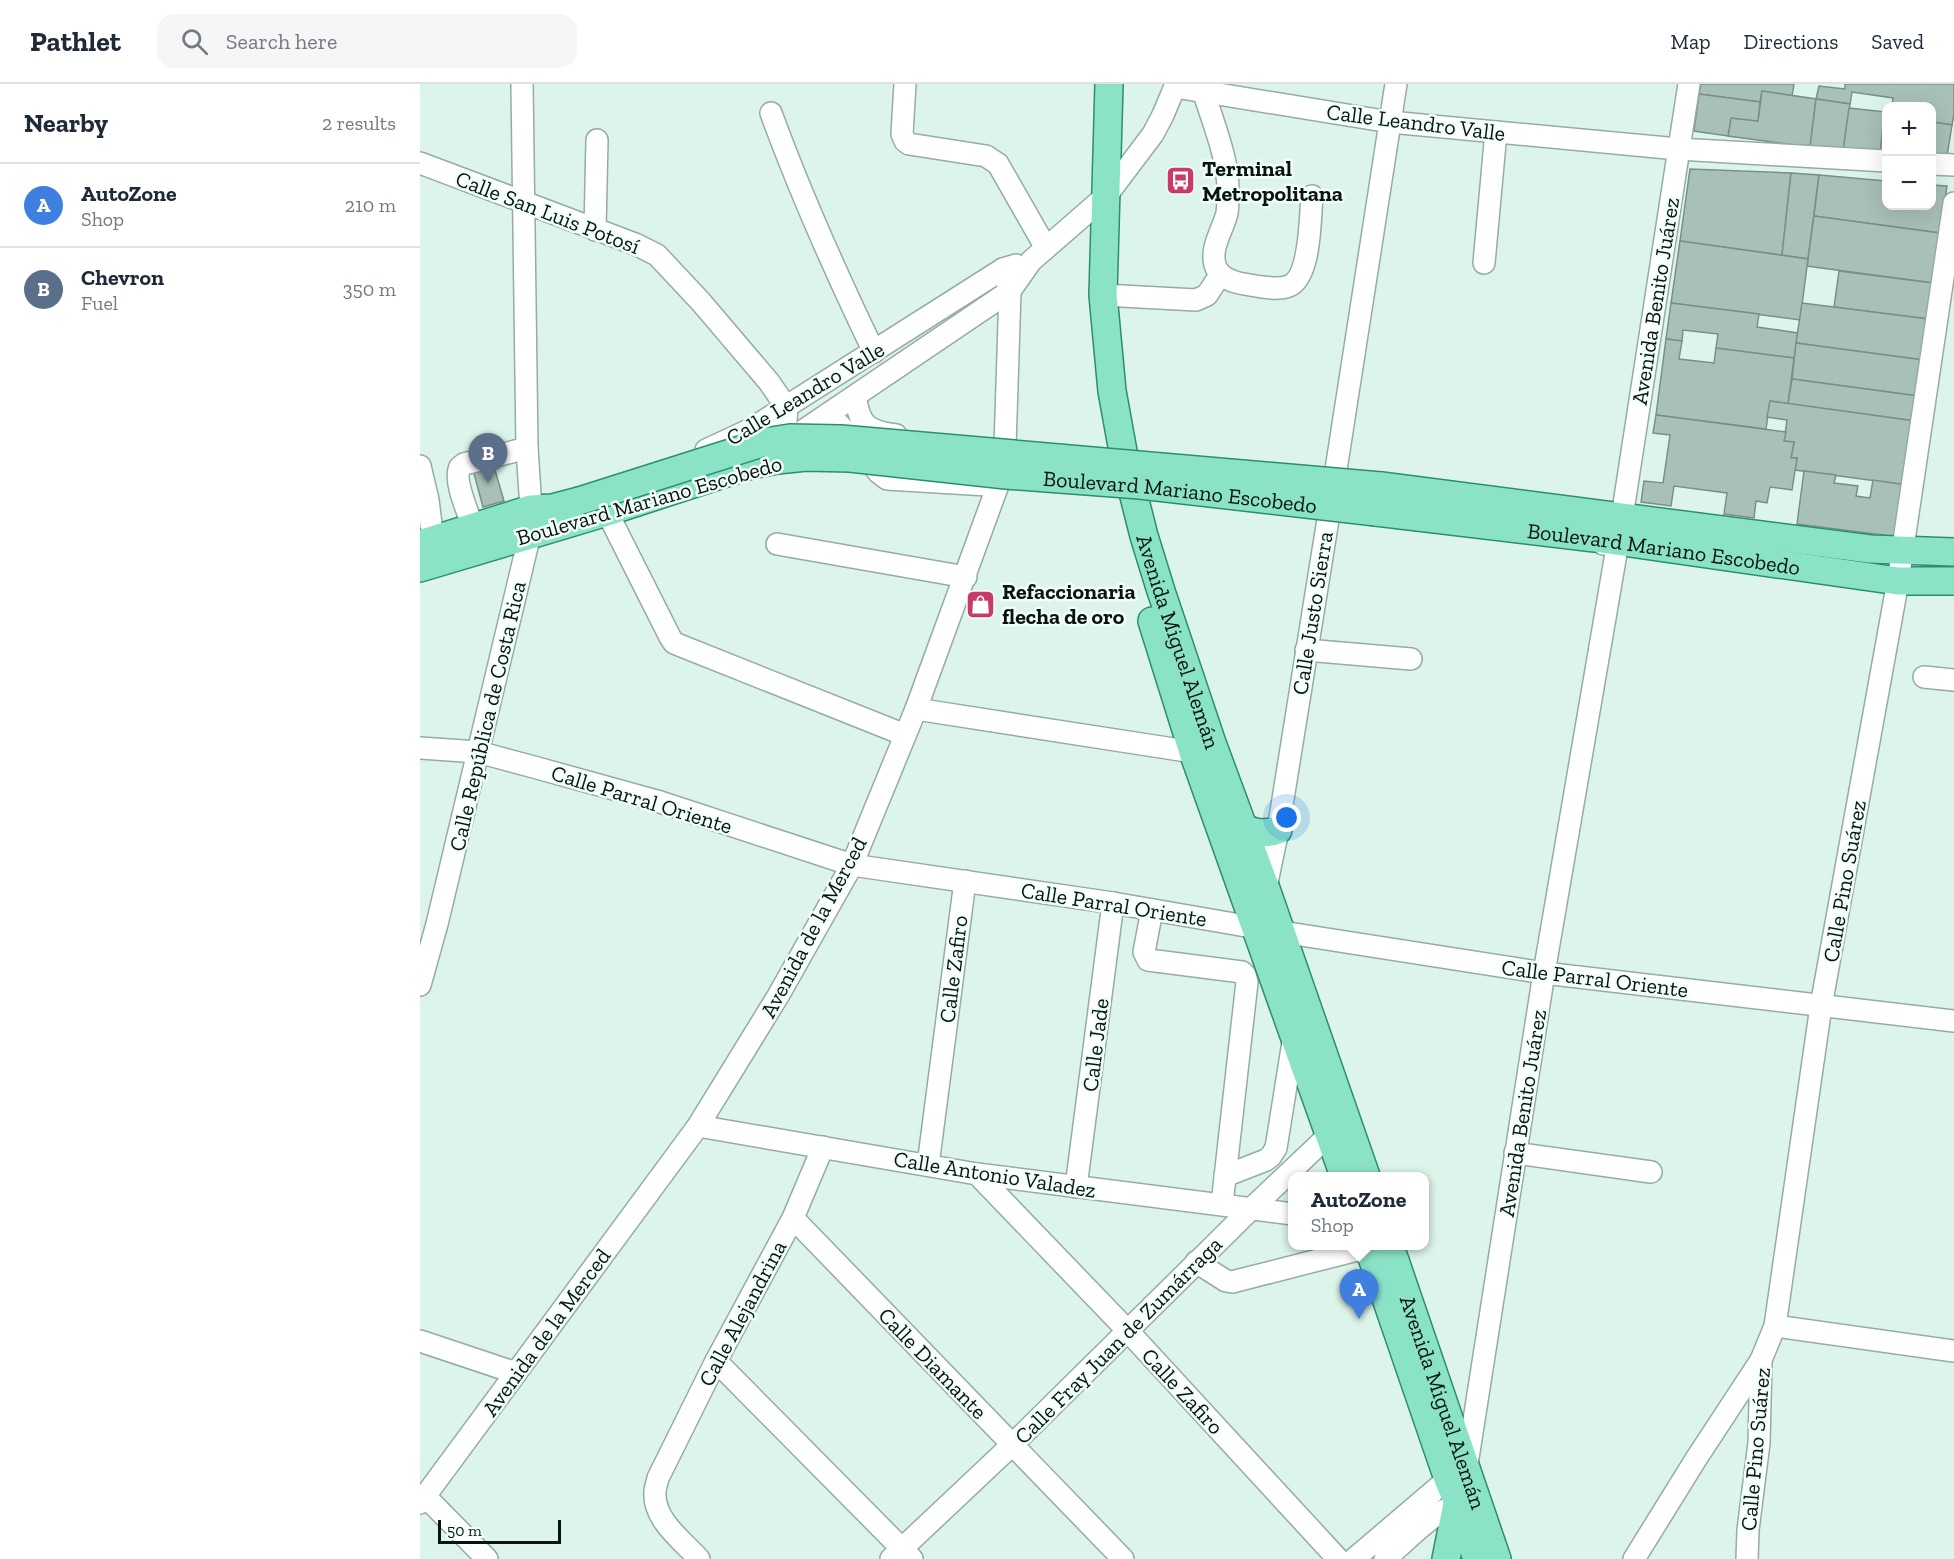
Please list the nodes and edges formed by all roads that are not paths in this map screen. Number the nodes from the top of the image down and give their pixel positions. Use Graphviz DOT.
graph roads {
  1 [pos="522,84"];
  2 [pos="905,84"];
  3 [pos="1091,84"];
  4 [pos="1100,84"];
  5 [pos="1109,84"];
  6 [pos="1396,84"];
  7 [pos="1689,84"];
  8 [pos="1175,85"];
  9 [pos="1204,93"];
  10 [pos="771,112"];
  11 [pos="1390,122"];
  12 [pos="1496,132"];
  13 [pos="597,140"];
  14 [pos="1678,149"];
  15 [pos="1882,161"];
  16 [pos="420,163"];
  17 [pos="1936,164"];
  18 [pos="1954,165"];
  19 [pos="1312,196"];
  20 [pos="523,202"];
  21 [pos="1099,202"];
  22 [pos="1954,203"];
  23 [pos="595,230"];
  24 [pos="1039,255"];
  25 [pos="1484,263"];
  26 [pos="1003,269"];
  27 [pos="1220,275"];
  28 [pos="1010,291"];
  29 [pos="1103,295"];
  30 [pos="874,352"];
  31 [pos="855,396"];
  32 [pos="787,408"];
  33 [pos="829,414"];
  34 [pos="1005,447"];
  35 [pos="527,448"];
  36 [pos="1116,456"];
  37 [pos="751,465"];
  38 [pos="420,466"];
  39 [pos="1335,476"];
  40 [pos="998,485"];
  41 [pos="461,490"];
  42 [pos="1127,496"];
  43 [pos="1370,498"];
  44 [pos="428,500"];
  45 [pos="607,512"];
  46 [pos="1328,515"];
  47 [pos="531,522"];
  48 [pos="1613,525"];
  49 [pos="473,526"];
  50 [pos="426,542"];
  51 [pos="777,544"];
  52 [pos="1902,551"];
  53 [pos="1954,552"];
  54 [pos="420,568"];
  55 [pos="966,577"];
  56 [pos="1898,581"];
  57 [pos="1954,581"];
  58 [pos="1306,650"];
  59 [pos="1411,659"];
  60 [pos="1924,677"];
  61 [pos="1954,680"];
  62 [pos="916,709"];
  63 [pos="905,735"];
  64 [pos="420,748"];
  65 [pos="478,752"];
  66 [pos="1193,752"];
  67 [pos="1242,826"];
  68 [pos="1278,830"];
  69 [pos="852,865"];
  70 [pos="965,881"];
  71 [pos="1113,903"];
  72 [pos="1152,910"];
  73 [pos="1267,917"];
  74 [pos="1544,972"];
  75 [pos="420,985"];
  76 [pos="1821,1006"];
  77 [pos="1954,1021"];
  78 [pos="1294,1036"];
  79 [pos="698,1126"];
  80 [pos="1338,1129"];
  81 [pos="823,1147"];
  82 [pos="1515,1153"];
  83 [pos="928,1165"];
  84 [pos="1291,1172"];
  85 [pos="1343,1172"];
  86 [pos="1364,1172"];
  87 [pos="1651,1172"];
  88 [pos="977,1174"];
  89 [pos="1288,1175"];
  90 [pos="1225,1176"];
  91 [pos="1076,1187"];
  92 [pos="1222,1204"];
  93 [pos="1252,1208"];
  94 [pos="1288,1213"];
  95 [pos="793,1218"];
  96 [pos="1360,1250"];
  97 [pos="1377,1250"];
  98 [pos="1196,1262"];
  99 [pos="1775,1326"];
  100 [pos="1127,1330"];
  101 [pos="420,1341"];
  102 [pos="1954,1351"];
  103 [pos="1761,1360"];
  104 [pos="716,1361"];
  105 [pos="516,1373"];
  106 [pos="1012,1445"];
  107 [pos="1456,1493"];
  108 [pos="423,1499"];
  109 [pos="902,1556"];
  110 [pos="487,1559"];
  111 [pos="699,1559"];
  112 [pos="1123,1559"];
  113 [pos="1338,1559"];
  114 [pos="1354,1559"];
  115 [pos="1385,1559"];
  116 [pos="1428,1559"];
  117 [pos="1446,1559"];
  118 [pos="1477,1559"];
  119 [pos="1497,1559"];
  120 [pos="1634,1559"];
  121 [pos="1747,1559"];
  1 -- 20 [label="street, Calle República de Costa Rica"];
  2 -- 24 [label="street"];
  3 -- 21 [label="main road, Avenida Miguel Alemán"];
  4 -- 21 [label="street"];
  5 -- 21 [label="main road, Avenida Miguel Alemán"];
  6 -- 11 [label="street, Calle Justo Sierra"];
  7 -- 14 [label="street, Avenida Benito Juárez"];
  8 -- 9 [label="street, Calle Leandro Valle"];
  8 -- 21 [label="street, Calle Leandro Valle"];
  9 -- 11 [label="street, Calle Leandro Valle"];
  9 -- 27 [label="street"];
  10 -- 30 [label="street"];
  11 -- 12 [label="street, Calle Leandro Valle"];
  11 -- 39 [label="street, Calle Justo Sierra"];
  12 -- 14 [label="street, Calle Leandro Valle"];
  12 -- 25 [label="street"];
  13 -- 23 [label="street"];
  14 -- 15 [label="street, Calle Leandro Valle"];
  14 -- 48 [label="street, Avenida Benito Juárez"];
  16 -- 20 [label="street, Calle San Luis Potosí"];
  17 -- 18 [label="street"];
  19 -- 27 [label="street"];
  20 -- 23 [label="street, Calle San Luis Potosí"];
  20 -- 35 [label="street, Calle República de Costa Rica"];
  21 -- 24 [label="street, Calle Leandro Valle"];
  21 -- 29 [label="main road, Avenida Miguel Alemán"];
  21 -- 36 [label="main road, Avenida Miguel Alemán"];
  22 -- 52 [label="street, Calle Pino Suárez"];
  23 -- 32 [label="street, Calle San Luis Potosí"];
  24 -- 26 [label="street, Calle Leandro Valle"];
  24 -- 28 [label="street, Calle Leandro Valle"];
  26 -- 28 [label="street, Avenida de la Merced"];
  26 -- 30 [label="street, Calle Leandro Valle"];
  27 -- 29 [label="street"];
  28 -- 31 [label="street, Calle Leandro Valle"];
  28 -- 34 [label="street, Avenida de la Merced"];
  29 -- 36 [label="main road, Avenida Miguel Alemán"];
  30 -- 32 [label="street, Calle Leandro Valle"];
  31 -- 33 [label="street, Calle Leandro Valle"];
  31 -- 34 [label="street"];
  32 -- 37 [label="street"];
  32 -- 47 [label="street, Calle Leandro Valle"];
  33 -- 37 [label="street, Calle Leandro Valle"];
  33 -- 40 [label="street"];
  34 -- 36 [label="street"];
  34 -- 40 [label="street, Avenida de la Merced"];
  35 -- 41 [label="street"];
  35 -- 47 [label="street, Calle República de Costa Rica"];
  36 -- 39 [label="street"];
  36 -- 42 [label="main road, Avenida Miguel Alemán"];
  37 -- 43 [label="main road, Boulevard Mariano Escobedo, bridge"];
  37 -- 45 [label="main road, Boulevard Mariano Escobedo"];
  38 -- 44 [label="street"];
  39 -- 43 [label="street"];
  39 -- 46 [label="street, Calle Justo Sierra"];
  40 -- 42 [label="street"];
  40 -- 55 [label="street, Avenida de la Merced"];
  41 -- 44 [label="street"];
  41 -- 49 [label="street"];
  42 -- 46 [label="street"];
  42 -- 66 [label="main road, Avenida Miguel Alemán"];
  42 -- 67 [label="main road, Avenida Miguel Alemán"];
  42 -- 73 [label="street"];
  43 -- 46 [label="street"];
  43 -- 47 [label="main road, Boulevard Mariano Escobedo, bridge"];
  43 -- 48 [label="main road, Boulevard Mariano Escobedo"];
  43 -- 48 [label="street"];
  44 -- 50 [label="street"];
  45 -- 47 [label="main road, Boulevard Mariano Escobedo"];
  45 -- 63 [label="street"];
  46 -- 58 [label="street, Calle Justo Sierra"];
  47 -- 49 [label="main road, Boulevard Mariano Escobedo"];
  47 -- 54 [label="main road, Boulevard Mariano Escobedo"];
  47 -- 65 [label="street, Calle República de Costa Rica"];
  48 -- 52 [label="main road, Boulevard Mariano Escobedo"];
  48 -- 56 [label="main road, Boulevard Mariano Escobedo"];
  48 -- 74 [label="street, Avenida Benito Juárez"];
  49 -- 50 [label="main road, Boulevard Mariano Escobedo"];
  51 -- 55 [label="street"];
  52 -- 53 [label="main road, Boulevard Mariano Escobedo"];
  52 -- 56 [label="street, Calle Pino Suárez"];
  55 -- 62 [label="street, Avenida de la Merced"];
  56 -- 57 [label="main road, Boulevard Mariano Escobedo"];
  56 -- 76 [label="street, Calle Pino Suárez"];
  58 -- 59 [label="street"];
  58 -- 68 [label="street, Calle Justo Sierra"];
  60 -- 61 [label="street"];
  62 -- 63 [label="street, Avenida de la Merced"];
  62 -- 66 [label="street"];
  63 -- 69 [label="street, Avenida de la Merced"];
  64 -- 65 [label="street, Calle Parral Oriente"];
  65 -- 69 [label="street, Calle Parral Oriente"];
  65 -- 75 [label="street, Calle República de Costa Rica"];
  66 -- 73 [label="main road, Avenida Miguel Alemán"];
  67 -- 68 [label="main road"];
  67 -- 73 [label="main road, Avenida Miguel Alemán"];
  68 -- 73 [label="street, Calle Justo Sierra"];
  69 -- 70 [label="street, Calle Parral Oriente"];
  69 -- 79 [label="street, Avenida de la Merced"];
  70 -- 71 [label="street, Calle Parral Oriente"];
  70 -- 83 [label="street, Calle Zafiro"];
  71 -- 72 [label="street, Calle Parral Oriente"];
  71 -- 91 [label="street, Calle Jade"];
  72 -- 73 [label="street, Calle Parral Oriente"];
  72 -- 90 [label="street"];
  73 -- 74 [label="street, Calle Parral Oriente"];
  73 -- 78 [label="main road, Avenida Miguel Alemán"];
  73 -- 80 [label="main road, Avenida Miguel Alemán"];
  74 -- 76 [label="street, Calle Parral Oriente"];
  74 -- 82 [label="street, Avenida Benito Juárez"];
  76 -- 77 [label="street, Calle Parral Oriente"];
  76 -- 99 [label="street, Calle Pino Suárez"];
  78 -- 80 [label="main road, Avenida Miguel Alemán"];
  78 -- 90 [label="street"];
  79 -- 81 [label="street, Calle Antonio Valadez"];
  79 -- 105 [label="street, Avenida de la Merced"];
  80 -- 84 [label="street, Calle Fray Juan de Zumárraga"];
  80 -- 85 [label="main road, Avenida Miguel Alemán"];
  80 -- 86 [label="main road, Avenida Miguel Alemán"];
  81 -- 83 [label="street, Calle Antonio Valadez"];
  81 -- 95 [label="street, Calle Alejandrina"];
  82 -- 87 [label="street"];
  82 -- 107 [label="street, Avenida Benito Juárez"];
  83 -- 88 [label="street, Calle Antonio Valadez"];
  88 -- 91 [label="street, Calle Antonio Valadez"];
  88 -- 100 [label="street, Calle Zafiro"];
  89 -- 93 [label="street, Calle Fray Juan de Zumárraga"];
  90 -- 92 [label="street"];
  91 -- 92 [label="street, Calle Antonio Valadez"];
  92 -- 93 [label="street, Calle Antonio Valadez"];
  93 -- 94 [label="street, Calle Antonio Valadez"];
  93 -- 98 [label="street, Calle Fray Juan de Zumárraga"];
  95 -- 104 [label="street, Calle Alejandrina"];
  95 -- 106 [label="street, Calle Diamante"];
  96 -- 98 [label="street"];
  97 -- 107 [label="main road, Avenida Miguel Alemán"];
  98 -- 100 [label="street, Calle Fray Juan de Zumárraga"];
  99 -- 102 [label="street"];
  99 -- 103 [label="street, Calle Pino Suárez"];
  100 -- 106 [label="street, Calle Fray Juan de Zumárraga"];
  100 -- 113 [label="street, Calle Zafiro"];
  101 -- 105 [label="street"];
  103 -- 120 [label="street"];
  103 -- 121 [label="street, Calle Pino Suárez"];
  104 -- 109 [label="street"];
  104 -- 111 [label="street, Calle Alejandrina"];
  105 -- 108 [label="street, Avenida de la Merced"];
  106 -- 109 [label="street, Calle Fray Juan de Zumárraga"];
  106 -- 112 [label="street, Calle Diamante"];
  107 -- 114 [label="street"];
  107 -- 115 [label="street"];
  107 -- 116 [label="main road"];
  107 -- 117 [label="main road"];
  107 -- 118 [label="main road, Avenida Miguel Alemán"];
  107 -- 119 [label="main road, Avenida Miguel Alemán"];
  108 -- 110 [label="street"];
}
